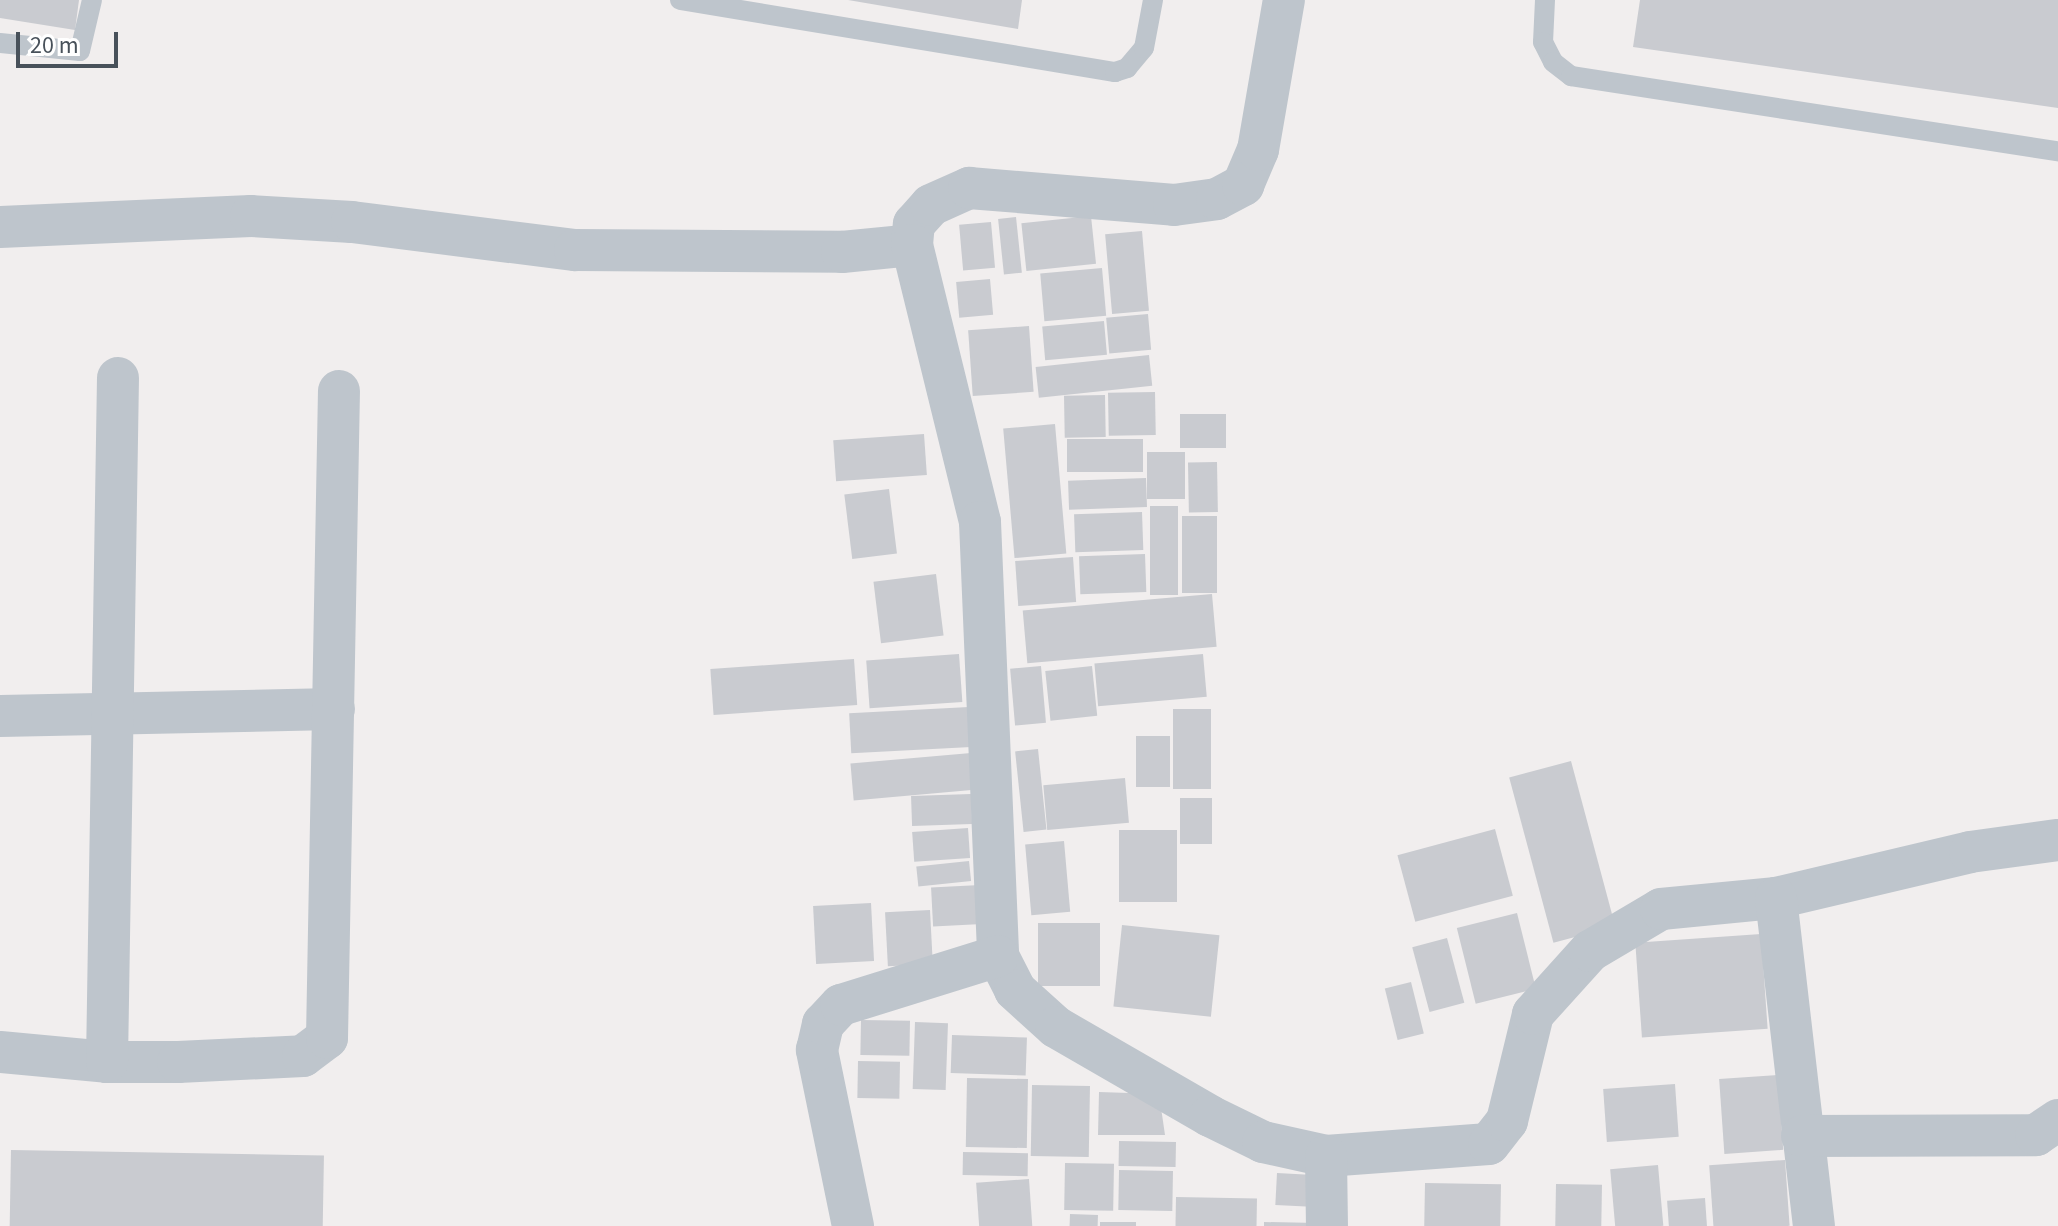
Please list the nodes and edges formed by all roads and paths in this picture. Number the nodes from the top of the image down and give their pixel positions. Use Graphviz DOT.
graph roads {
  1 [pos="92,0"];
  2 [pos="680,0"];
  3 [pos="1153,0"];
  4 [pos="1284,0"];
  5 [pos="1545,0"];
  6 [pos="0,43"];
  7 [pos="2058,151"];
  8 [pos="0,227"];
  9 [pos="912,245"];
  10 [pos="118,378"];
  11 [pos="339,391"];
  12 [pos="334,709"];
  13 [pos="115,713"];
  14 [pos="0,716"];
  15 [pos="2058,840"];
  16 [pos="1776,898"];
  17 [pos="998,956"];
  18 [pos="0,1052"];
  19 [pos="107,1062"];
  20 [pos="2058,1120"];
  21 [pos="1802,1136"];
  22 [pos="1326,1156"];
  23 [pos="853,1226"];
  24 [pos="1327,1226"];
  25 [pos="1814,1226"];
  1 -- 6 [label="lane"];
  2 -- 3 [label="lane"];
  4 -- 9 [label="street"];
  5 -- 7 [label="lane"];
  8 -- 9 [label="street"];
  9 -- 17 [label="street"];
  10 -- 13 [label="street"];
  11 -- 12 [label="street"];
  12 -- 13 [label="street"];
  12 -- 19 [label="street"];
  13 -- 14 [label="street"];
  13 -- 19 [label="street"];
  15 -- 16 [label="street"];
  16 -- 21 [label="street"];
  16 -- 22 [label="street"];
  17 -- 22 [label="street"];
  17 -- 23 [label="street"];
  18 -- 19 [label="street"];
  20 -- 21 [label="street"];
  21 -- 25 [label="street"];
  22 -- 24 [label="street"];
}
